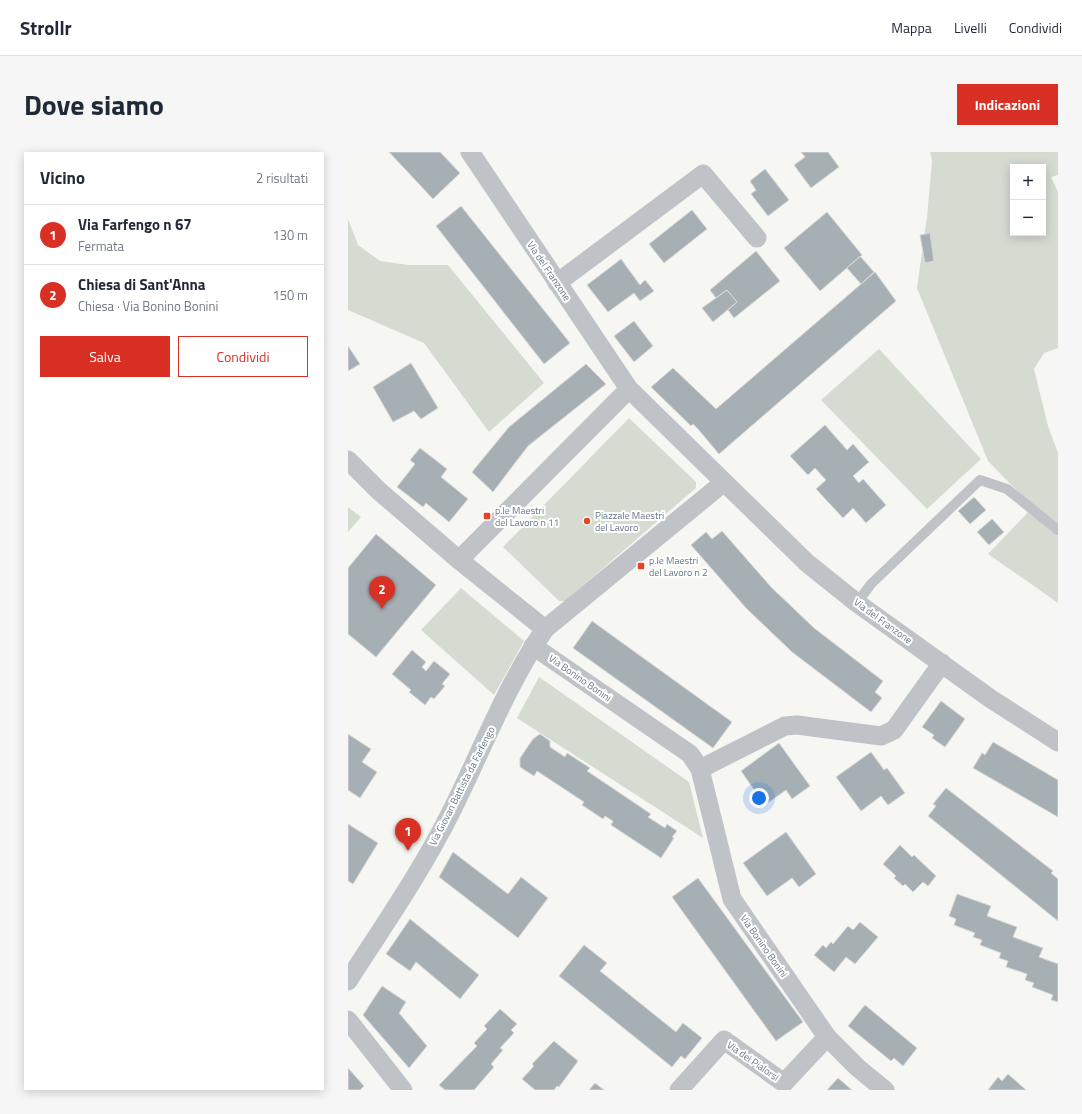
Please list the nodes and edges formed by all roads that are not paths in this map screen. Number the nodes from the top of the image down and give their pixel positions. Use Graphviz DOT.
graph roads {
  1 [pos="470,152"];
  2 [pos="757,238"];
  3 [pos="557,283"];
  4 [pos="629,390"];
  5 [pos="348,460"];
  6 [pos="723,483"];
  7 [pos="1058,530"];
  8 [pos="459,560"];
  9 [pos="857,603"];
  10 [pos="545,629"];
  11 [pos="533,646"];
  12 [pos="942,663"];
  13 [pos="1058,742"];
  14 [pos="700,769"];
  15 [pos="348,981"];
  16 [pos="348,1020"];
  17 [pos="827,1037"];
  18 [pos="403,1090"];
  19 [pos="679,1090"];
  20 [pos="885,1090"];
  1 -- 3 [label="street, Via del Franzone"];
  2 -- 3 [label="street"];
  3 -- 4 [label="street, Via del Franzone"];
  4 -- 6 [label="street"];
  4 -- 8 [label="street"];
  5 -- 8 [label="street"];
  6 -- 9 [label="street, Via del Franzone"];
  6 -- 10 [label="street"];
  7 -- 9 [label="lane"];
  8 -- 10 [label="street"];
  9 -- 12 [label="street, Via del Franzone"];
  10 -- 11 [label="street, Via Giovan Battista da Farfengo"];
  11 -- 14 [label="street, Via Bonino Bonini"];
  11 -- 15 [label="street, Via Giovan Battista da Farfengo"];
  12 -- 13 [label="street, Via del Franzone"];
  12 -- 14 [label="street"];
  14 -- 17 [label="street, Via Bonino Bonini"];
  16 -- 18 [label="street"];
  17 -- 19 [label="street, Via dei Pialorsi"];
  17 -- 20 [label="street, Via Bonino Bonini"];
}
